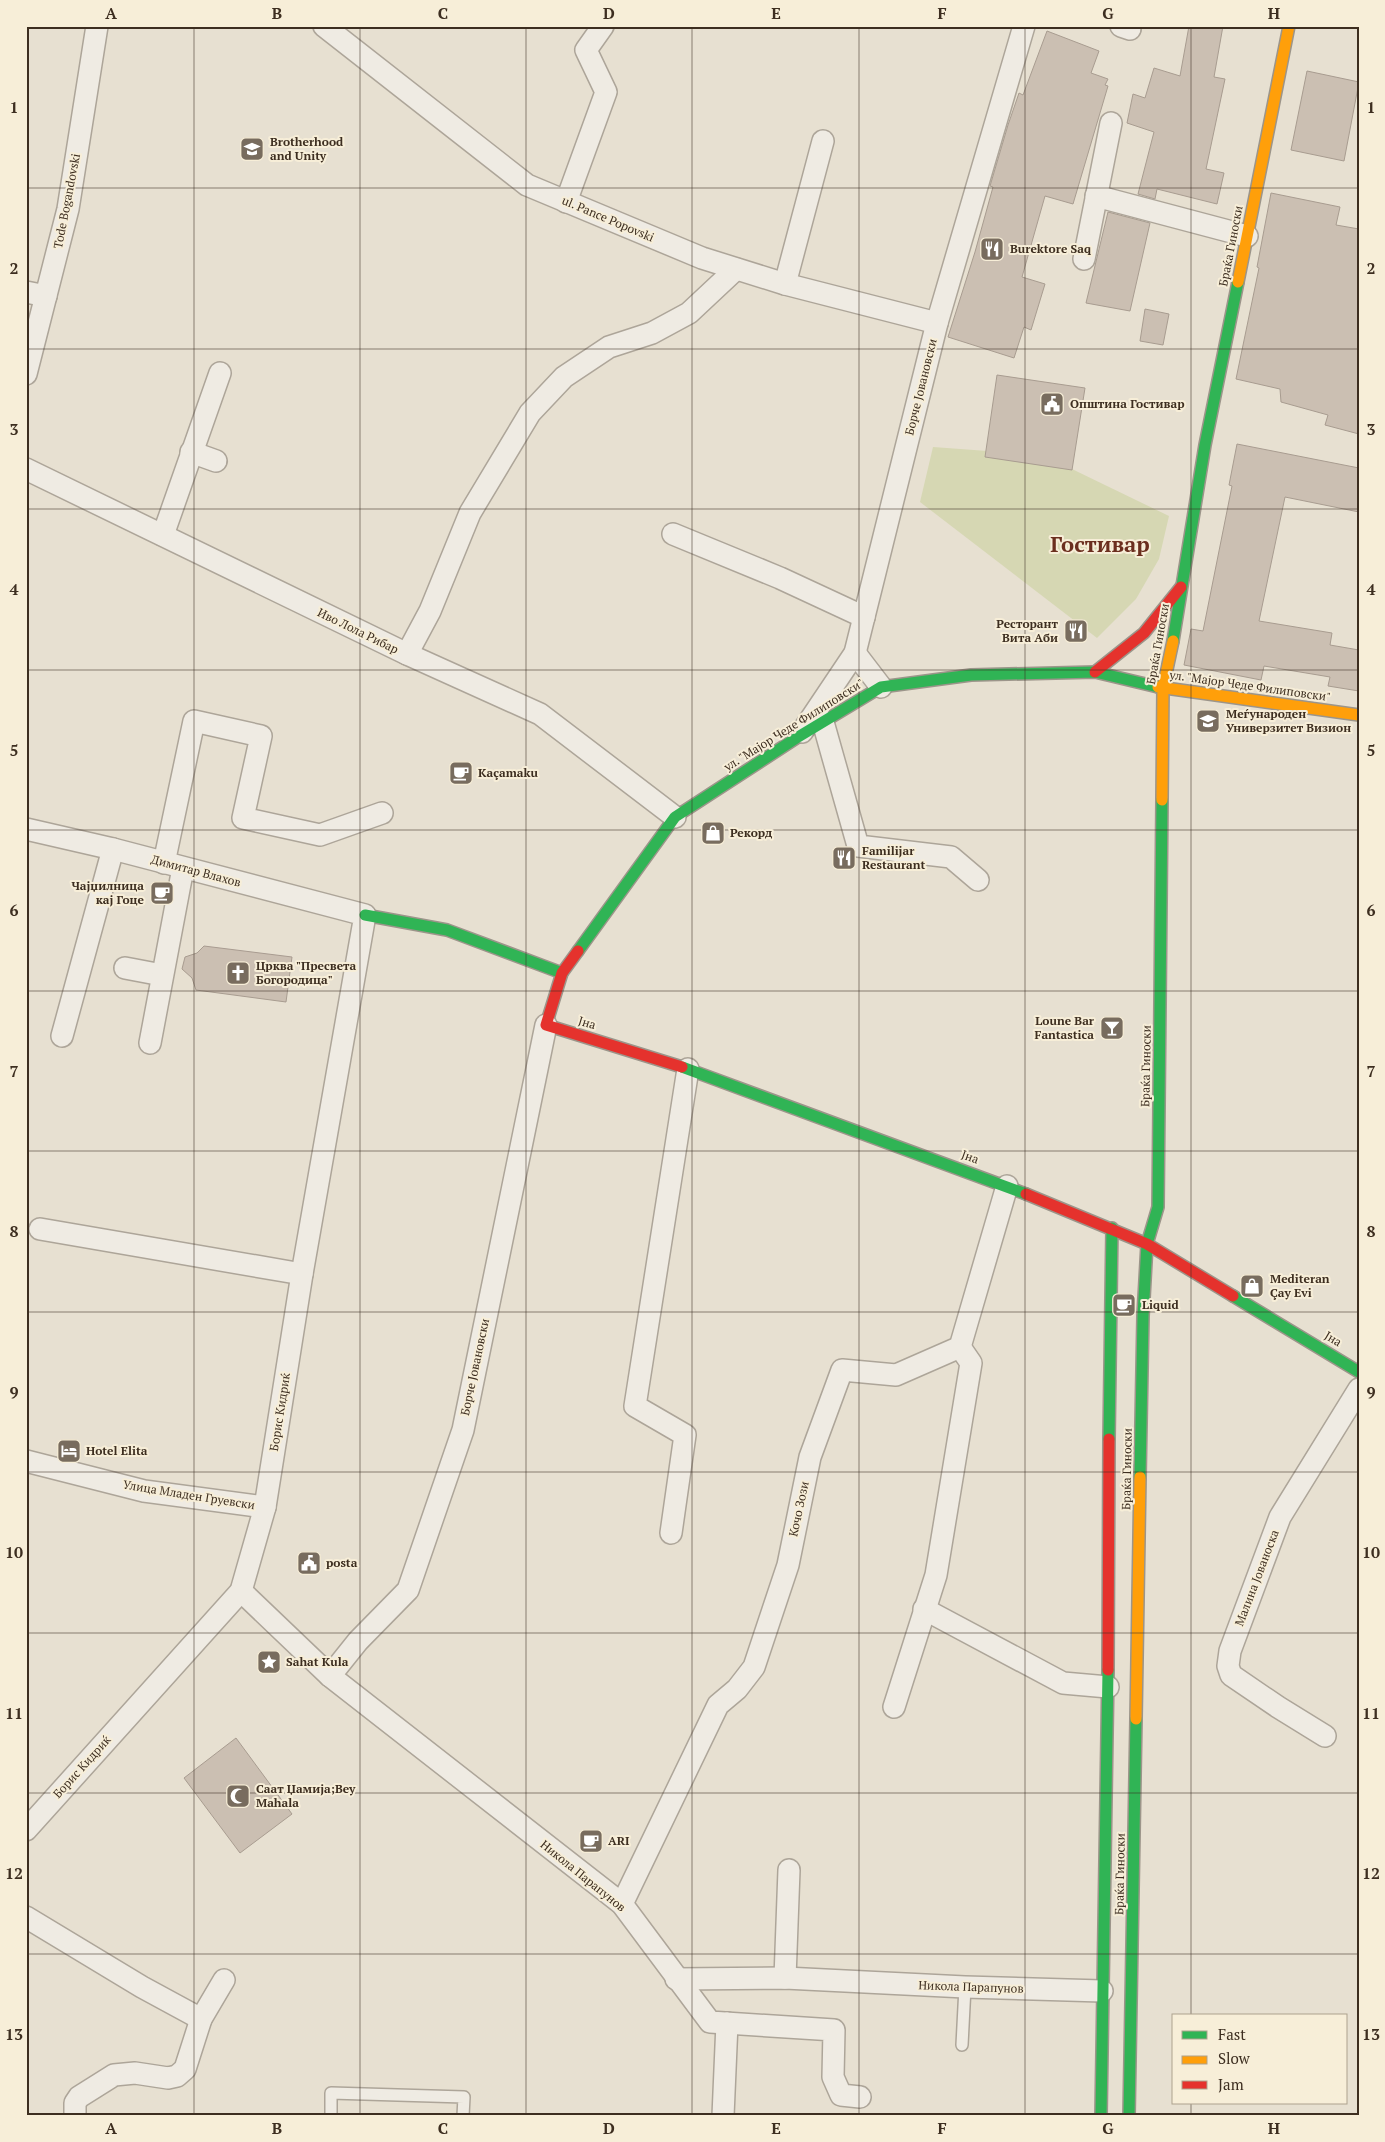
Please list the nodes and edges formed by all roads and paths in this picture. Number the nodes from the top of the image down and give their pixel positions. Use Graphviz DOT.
graph roads {
  1 [pos="97,26"];
  2 [pos="324,26"];
  3 [pos="604,26"];
  4 [pos="1024,26"];
  5 [pos="1289,26"];
  6 [pos="1111,123"];
  7 [pos="824,141"];
  8 [pos="1096,196"];
  9 [pos="566,202"];
  10 [pos="1247,236"];
  11 [pos="1084,259"];
  12 [pos="736,268"];
  13 [pos="785,284"];
  14 [pos="36,294"];
  15 [pos="937,323"];
  16 [pos="220,373"];
  17 [pos="26,374"];
  18 [pos="191,452"];
  19 [pos="216,461"];
  20 [pos="26,469"];
  21 [pos="673,534"];
  22 [pos="163,535"];
  23 [pos="1182,586"];
  24 [pos="864,617"];
  25 [pos="855,653"];
  26 [pos="407,654"];
  27 [pos="1095,672"];
  28 [pos="881,687"];
  29 [pos="1163,688"];
  30 [pos="1359,715"];
  31 [pos="823,722"];
  32 [pos="798,738"];
  33 [pos="382,813"];
  34 [pos="674,818"];
  35 [pos="26,829"];
  36 [pos="113,850"];
  37 [pos="173,865"];
  38 [pos="978,880"];
  39 [pos="364,915"];
  40 [pos="125,968"];
  41 [pos="562,974"];
  42 [pos="162,975"];
  43 [pos="546,1025"];
  44 [pos="62,1036"];
  45 [pos="150,1043"];
  46 [pos="688,1069"];
  47 [pos="1007,1186"];
  48 [pos="1112,1228"];
  49 [pos="40,1229"];
  50 [pos="1147,1244"];
  51 [pos="302,1274"];
  52 [pos="960,1347"];
  53 [pos="1357,1366"];
  54 [pos="1359,1389"];
  55 [pos="26,1461"];
  56 [pos="265,1507"];
  57 [pos="671,1533"];
  58 [pos="241,1590"];
  59 [pos="924,1609"];
  60 [pos="330,1676"];
  61 [pos="1108,1687"];
  62 [pos="894,1707"];
  63 [pos="1326,1736"];
  64 [pos="26,1830"];
  65 [pos="789,1870"];
  66 [pos="622,1904"];
  67 [pos="26,1917"];
  68 [pos="785,1978"];
  69 [pos="676,1979"];
  70 [pos="224,1980"];
  71 [pos="965,1987"];
  72 [pos="1102,1991"];
  73 [pos="201,2019"];
  74 [pos="727,2024"];
  75 [pos="962,2046"];
  76 [pos="860,2097"];
  77 [pos="74,2116"];
  78 [pos="331,2116"];
  79 [pos="463,2116"];
  80 [pos="723,2116"];
  81 [pos="1102,2116"];
  82 [pos="1130,2116"];
  1 -- 14 [label="street, Tode Bogandovski"];
  2 -- 9 [label="street, ul. Pance Popovski"];
  3 -- 9 [label="street"];
  4 -- 15 [label="street, Борче Јовановски"];
  5 -- 10 [label="street, Браќа Гиноски"];
  6 -- 8 [label="street"];
  7 -- 13 [label="street"];
  8 -- 10 [label="street"];
  8 -- 11 [label="street"];
  9 -- 12 [label="street, ul. Pance Popovski"];
  10 -- 23 [label="street, Браќа Гиноски"];
  12 -- 13 [label="street, ul. Pance Popovski"];
  12 -- 26 [label="street"];
  13 -- 15 [label="street, ul. Pance Popovski"];
  14 -- 17 [label="street, Tode Bogandovski"];
  15 -- 24 [label="street, Борче Јовановски"];
  16 -- 18 [label="street"];
  18 -- 19 [label="street"];
  18 -- 22 [label="street"];
  20 -- 22 [label="street, Иво Лола Рибар"];
  21 -- 24 [label="street"];
  22 -- 26 [label="street, Иво Лола Рибар"];
  23 -- 27 [label="street"];
  23 -- 29 [label="street, Браќа Гиноски"];
  24 -- 25 [label="street, Борче Јовановски"];
  25 -- 28 [label="street"];
  25 -- 32 [label="street, Борче Јовановски"];
  26 -- 34 [label="street, Иво Лола Рибар"];
  27 -- 28 [label="street, ул. \"Мајор Чеде Филиповски\""];
  27 -- 29 [label="street, ул. \"Мајор Чеде Филиповски\""];
  28 -- 31 [label="street, ул. \"Мајор Чеде Филиповски\""];
  29 -- 30 [label="street, ул. \"Мајор Чеде Филиповски\""];
  29 -- 50 [label="street, Браќа Гиноски"];
  31 -- 32 [label="street, ул. \"Мајор Чеде Филиповски\""];
  31 -- 38 [label="street"];
  32 -- 34 [label="street, ул. \"Мајор Чеде Филиповски\""];
  33 -- 37 [label="street"];
  34 -- 41 [label="street, ул. \"Мајор Чеде Филиповски\""];
  35 -- 36 [label="street, Димитар Влахов"];
  36 -- 37 [label="street, Димитар Влахов"];
  36 -- 44 [label="street"];
  37 -- 39 [label="street, Димитар Влахов"];
  37 -- 42 [label="street"];
  39 -- 41 [label="street"];
  39 -- 51 [label="street, Борис Кидриќ"];
  40 -- 42 [label="street"];
  41 -- 43 [label="street, ул. \"Мајор Чеде Филиповски\""];
  42 -- 45 [label="street"];
  43 -- 46 [label="street, Јна"];
  43 -- 60 [label="street, Борче Јовановски"];
  46 -- 47 [label="street, Јна"];
  46 -- 57 [label="street"];
  47 -- 48 [label="street, Јна"];
  47 -- 52 [label="street"];
  48 -- 50 [label="street, Јна"];
  48 -- 61 [label="street, Браќа Гиноски"];
  49 -- 51 [label="street"];
  50 -- 53 [label="street, Јна"];
  50 -- 82 [label="street, Браќа Гиноски"];
  51 -- 56 [label="street, Борис Кидриќ"];
  52 -- 59 [label="street"];
  52 -- 66 [label="street, Кочо Зози"];
  54 -- 63 [label="street, Малина Јованоска"];
  55 -- 56 [label="street, Улица Младен Груевски"];
  56 -- 58 [label="street, Борис Кидриќ"];
  58 -- 60 [label="street, Никола Парапунов"];
  58 -- 64 [label="street, Борис Кидриќ"];
  59 -- 61 [label="street"];
  59 -- 62 [label="street"];
  60 -- 66 [label="street, Никола Парапунов"];
  61 -- 72 [label="street, Браќа Гиноски"];
  65 -- 68 [label="street"];
  66 -- 69 [label="street, Никола Парапунов"];
  67 -- 73 [label="street"];
  68 -- 69 [label="street, Никола Парапунов"];
  68 -- 71 [label="street, Никола Парапунов"];
  69 -- 74 [label="street"];
  70 -- 73 [label="street"];
  71 -- 72 [label="street, Никола Парапунов"];
  71 -- 75 [label="lane"];
  72 -- 81 [label="street, Браќа Гиноски"];
  73 -- 77 [label="street"];
  74 -- 76 [label="street"];
  74 -- 80 [label="street"];
  78 -- 79 [label="lane"];
}
